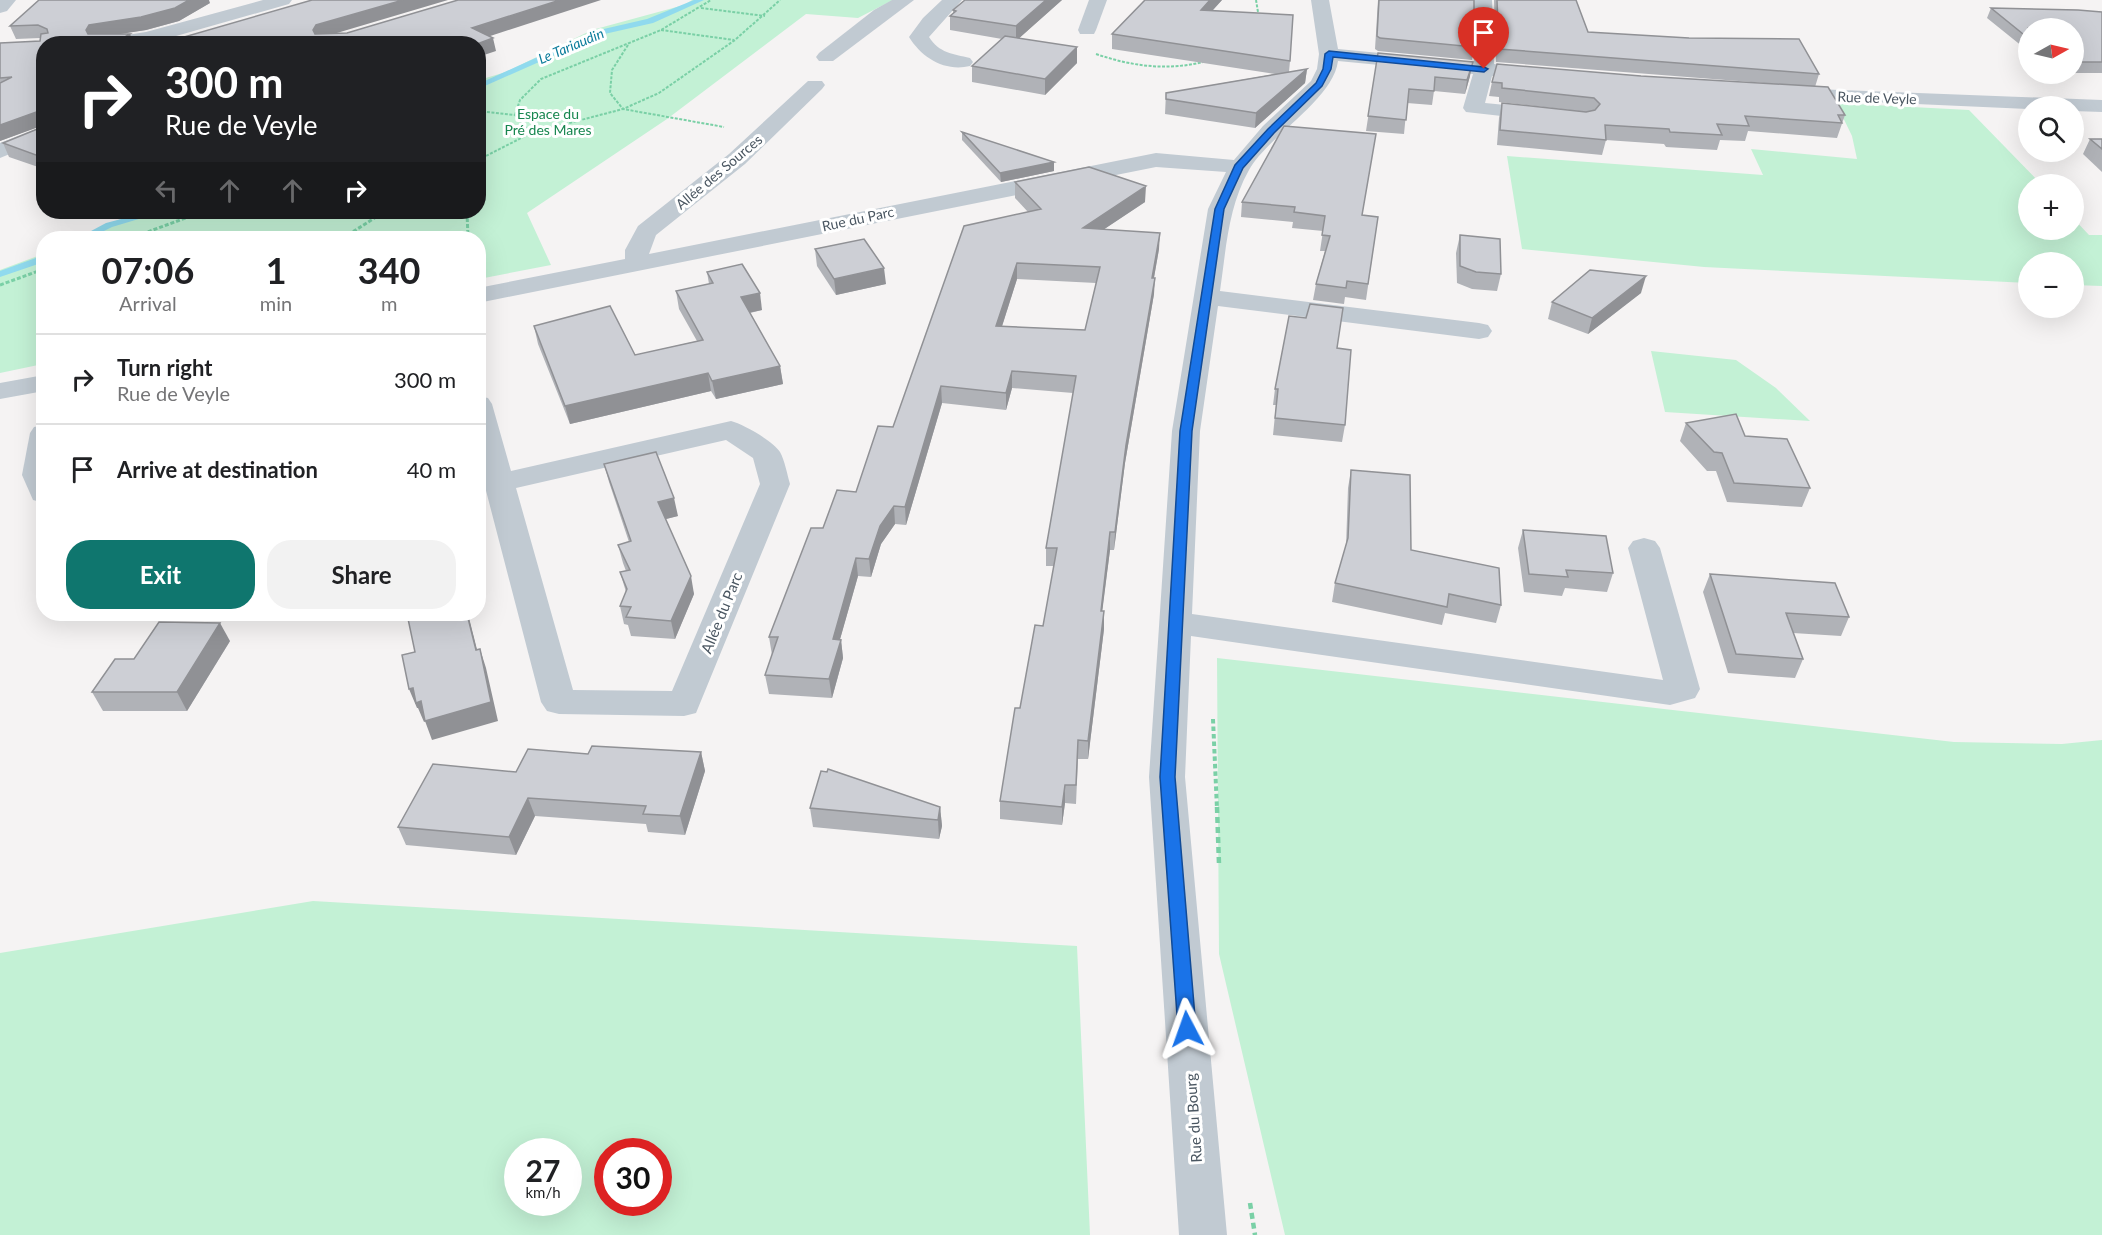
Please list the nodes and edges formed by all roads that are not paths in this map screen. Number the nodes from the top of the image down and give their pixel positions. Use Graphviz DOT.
graph roads {
  1 [pos="7,0"];
  2 [pos="283,0"];
  3 [pos="905,0"];
  4 [pos="953,0"];
  5 [pos="1098,0"];
  6 [pos="1320,0"];
  7 [pos="1483,0"];
  8 [pos="0,7"];
  9 [pos="1087,30"];
  10 [pos="154,36"];
  11 [pos="1329,54"];
  12 [pos="826,57"];
  13 [pos="963,62"];
  14 [pos="1484,69"];
  15 [pos="1560,77"];
  16 [pos="815,86"];
  17 [pos="1770,93"];
  18 [pos="2102,106"];
  19 [pos="1561,117"];
  20 [pos="36,135"];
  21 [pos="0,151"];
  22 [pos="1239,167"];
  23 [pos="637,264"];
  24 [pos="486,294"];
  25 [pos="1206,297"];
  26 [pos="1479,331"];
  27 [pos="36,384"];
  28 [pos="0,391"];
  29 [pos="486,431"];
  30 [pos="501,483"];
  31 [pos="1644,548"];
  32 [pos="1175,623"];
  33 [pos="1203,1235"];
  1 -- 8 [label="street"];
  2 -- 10 [label="street"];
  3 -- 12 [label="street"];
  4 -- 13 [label="street"];
  5 -- 9 [label="street"];
  6 -- 11 [label="street, Rue du Bourg"];
  7 -- 14 [label="street"];
  11 -- 14 [label="street"];
  11 -- 22 [label="street, Rue du Bourg"];
  14 -- 15 [label="street"];
  14 -- 19 [label="street"];
  16 -- 23 [label="street, Allée des Sources"];
  17 -- 18 [label="street, Rue de Veyle"];
  20 -- 21 [label="street"];
  22 -- 23 [label="street, Rue du Parc"];
  22 -- 25 [label="street, Rue du Bourg"];
  23 -- 24 [label="street, Rue du Parc"];
  25 -- 26 [label="street"];
  25 -- 32 [label="street, Rue du Bourg"];
  27 -- 28 [label="street"];
  29 -- 30 [label="street, Allée du Parc"];
  30 -- 30 [label="street, Allée du Parc"];
  31 -- 32 [label="street"];
  32 -- 33 [label="street, Rue du Bourg"];
}
